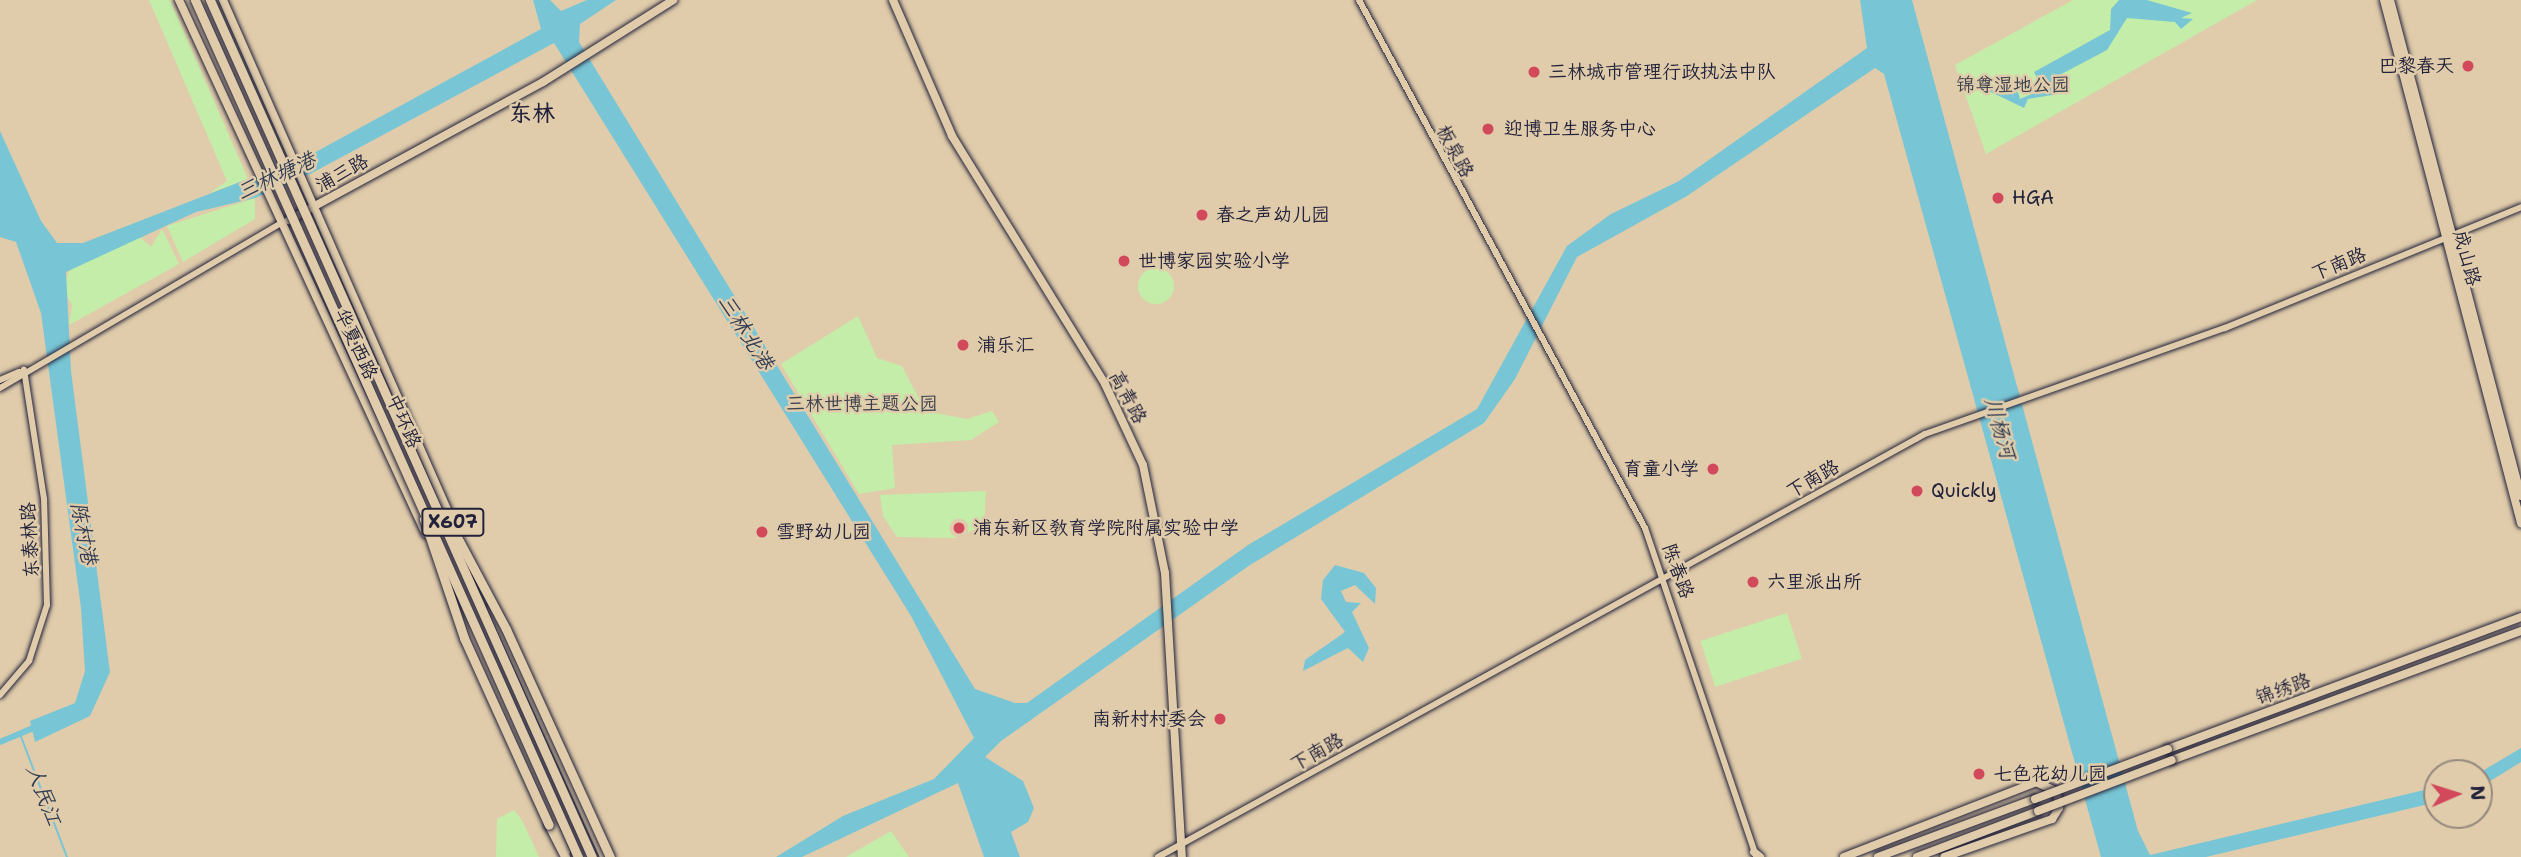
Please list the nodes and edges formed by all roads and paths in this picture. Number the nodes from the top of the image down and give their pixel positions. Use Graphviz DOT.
graph roads {
  1 [pos="179,0"];
  2 [pos="195,0"];
  3 [pos="210,0"];
  4 [pos="223,0"];
  5 [pos="673,0"];
  6 [pos="892,0"];
  7 [pos="1359,0"];
  8 [pos="2384,0"];
  9 [pos="2390,0"];
  10 [pos="314,207"];
  11 [pos="2521,207"];
  12 [pos="283,222"];
  13 [pos="2449,236"];
  14 [pos="1530,314"];
  15 [pos="24,370"];
  16 [pos="0,380"];
  17 [pos="0,388"];
  18 [pos="424,478"];
  19 [pos="413,484"];
  20 [pos="2521,496"];
  21 [pos="2521,523"];
  22 [pos="1666,579"];
  23 [pos="2521,617"];
  24 [pos="2521,631"];
  25 [pos="0,695"];
  26 [pos="1181,844"];
  27 [pos="1757,855"];
  28 [pos="567,857"];
  29 [pos="578,857"];
  30 [pos="592,857"];
  31 [pos="604,857"];
  32 [pos="610,857"];
  33 [pos="1158,857"];
  34 [pos="1182,857"];
  35 [pos="1844,857"];
  36 [pos="1878,857"];
  37 [pos="1917,857"];
  38 [pos="1944,857"];
  1 -- 12 [label="main road, 华夏西路 / X607"];
  2 -- 19 [label="highway, 中环路, bridge"];
  3 -- 18 [label="highway, 中环路, bridge"];
  4 -- 10 [label="main road, 华夏西路 / X607"];
  5 -- 10 [label="main road, 浦三路"];
  6 -- 26 [label="main road, 高青路"];
  7 -- 14 [label="street, 板泉路"];
  8 -- 13 [label="main road, 成山路"];
  9 -- 13 [label="main road, 成山路"];
  10 -- 12 [label="main road, 浦三路"];
  10 -- 31 [label="main road, 华夏西路 / X607"];
  11 -- 13 [label="street, 下南路"];
  12 -- 15 [label="street, 浦三路"];
  12 -- 28 [label="main road, 华夏西路 / X607"];
  13 -- 20 [label="main road, 成山路"];
  13 -- 21 [label="main road, 成山路"];
  13 -- 22 [label="street, 下南路"];
  14 -- 22 [label="street, 陈春路"];
  15 -- 16 [label="street, 浦三路"];
  15 -- 17 [label="street, 浦三路"];
  15 -- 25 [label="street, 东泰林路"];
  18 -- 30 [label="highway, 中环路, bridge"];
  18 -- 32 [label="highway, bridge"];
  19 -- 28 [label="highway, bridge"];
  19 -- 29 [label="highway, 中环路, bridge"];
  22 -- 26 [label="street, 下南路"];
  22 -- 27 [label="street, 陈春路"];
  23 -- 36 [label="main road, 锦绣路, bridge"];
  24 -- 37 [label="main road, 锦绣路, bridge"];
  26 -- 33 [label="street, 下南路"];
  26 -- 34 [label="main road, 高青路"];
  35 -- 38 [label="main road"];
}
